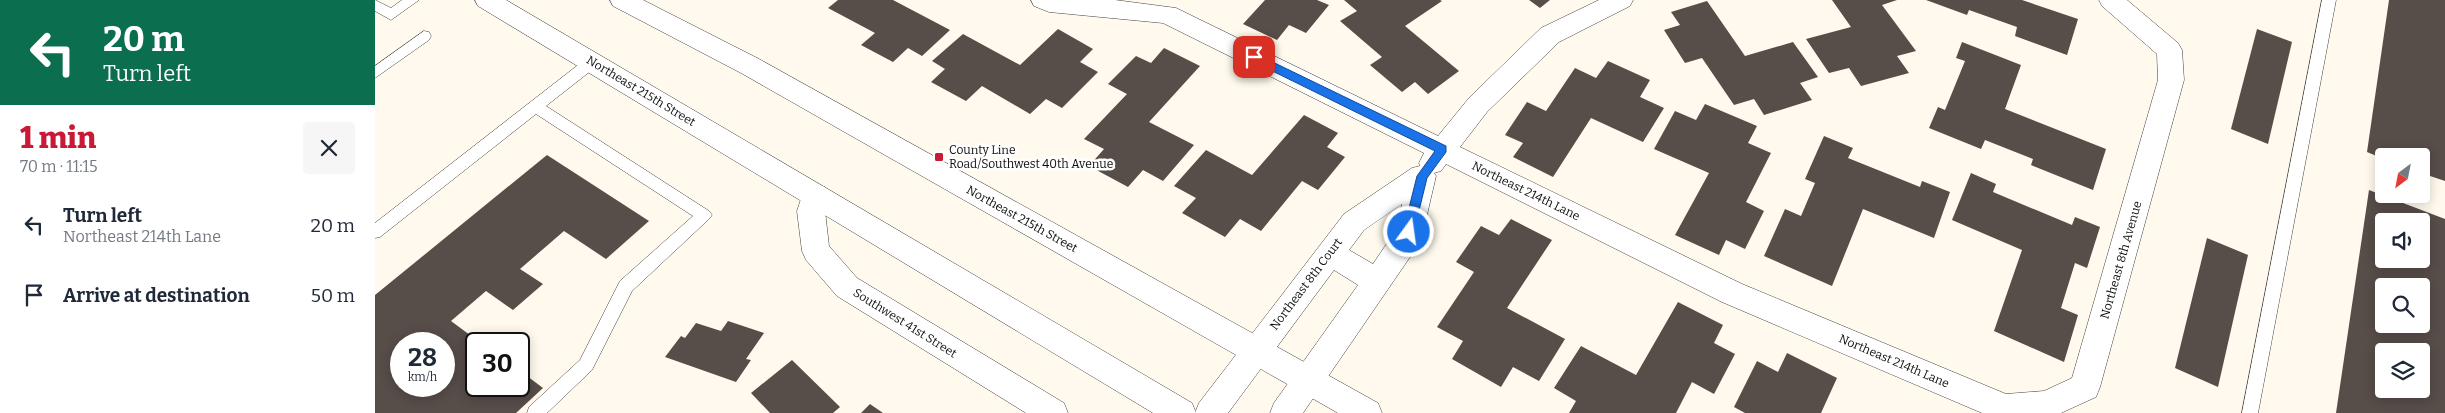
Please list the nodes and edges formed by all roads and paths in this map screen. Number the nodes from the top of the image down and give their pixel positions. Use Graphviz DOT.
graph roads {
  1 [pos="412,0"];
  2 [pos="487,0"];
  3 [pos="622,0"];
  4 [pos="1043,0"];
  5 [pos="1621,0"];
  6 [pos="2111,0"];
  7 [pos="2329,0"];
  8 [pos="375,5"];
  9 [pos="424,36"];
  10 [pos="592,62"];
  11 [pos="375,72"];
  12 [pos="535,107"];
  13 [pos="1442,149"];
  14 [pos="1422,176"];
  15 [pos="815,195"];
  16 [pos="375,232"];
  17 [pos="1329,253"];
  18 [pos="1377,281"];
  19 [pos="1257,350"];
  20 [pos="1309,380"];
  21 [pos="2005,408"];
  22 [pos="535,413"];
  23 [pos="1053,413"];
  24 [pos="1181,413"];
  25 [pos="1210,413"];
  26 [pos="1285,413"];
  27 [pos="1367,413"];
  28 [pos="2250,413"];
  1 -- 8 [label="lane"];
  2 -- 10 [label="street, Northeast 215th Street"];
  3 -- 19 [label="street, Northeast 215th Street"];
  4 -- 13 [label="street, Northeast 214th Lane"];
  5 -- 13 [label="street, Northeast 8th Court"];
  6 -- 21 [label="street, Northeast 8th Avenue"];
  7 -- 28 [label="lane"];
  9 -- 11 [label="lane"];
  10 -- 12 [label="lane"];
  10 -- 15 [label="street, Northeast 215th Street"];
  12 -- 16 [label="lane"];
  12 -- 22 [label="lane"];
  13 -- 14 [label="street, Northeast 8th Court"];
  13 -- 21 [label="street, Northeast 214th Lane"];
  14 -- 17 [label="street, Northeast 8th Court"];
  14 -- 18 [label="street, Northeast 8th Court"];
  15 -- 23 [label="street, Southwest 41st Street"];
  15 -- 24 [label="street, Northeast 215th Street"];
  17 -- 18 [label="street"];
  17 -- 19 [label="street, Northeast 8th Court"];
  18 -- 20 [label="street, Northeast 8th Court"];
  19 -- 20 [label="street, Northeast 215th Street"];
  19 -- 25 [label="street, Northeast 8th Court"];
  20 -- 26 [label="street, Northeast 8th Court"];
  20 -- 27 [label="street, Northeast 215th Street"];
}
